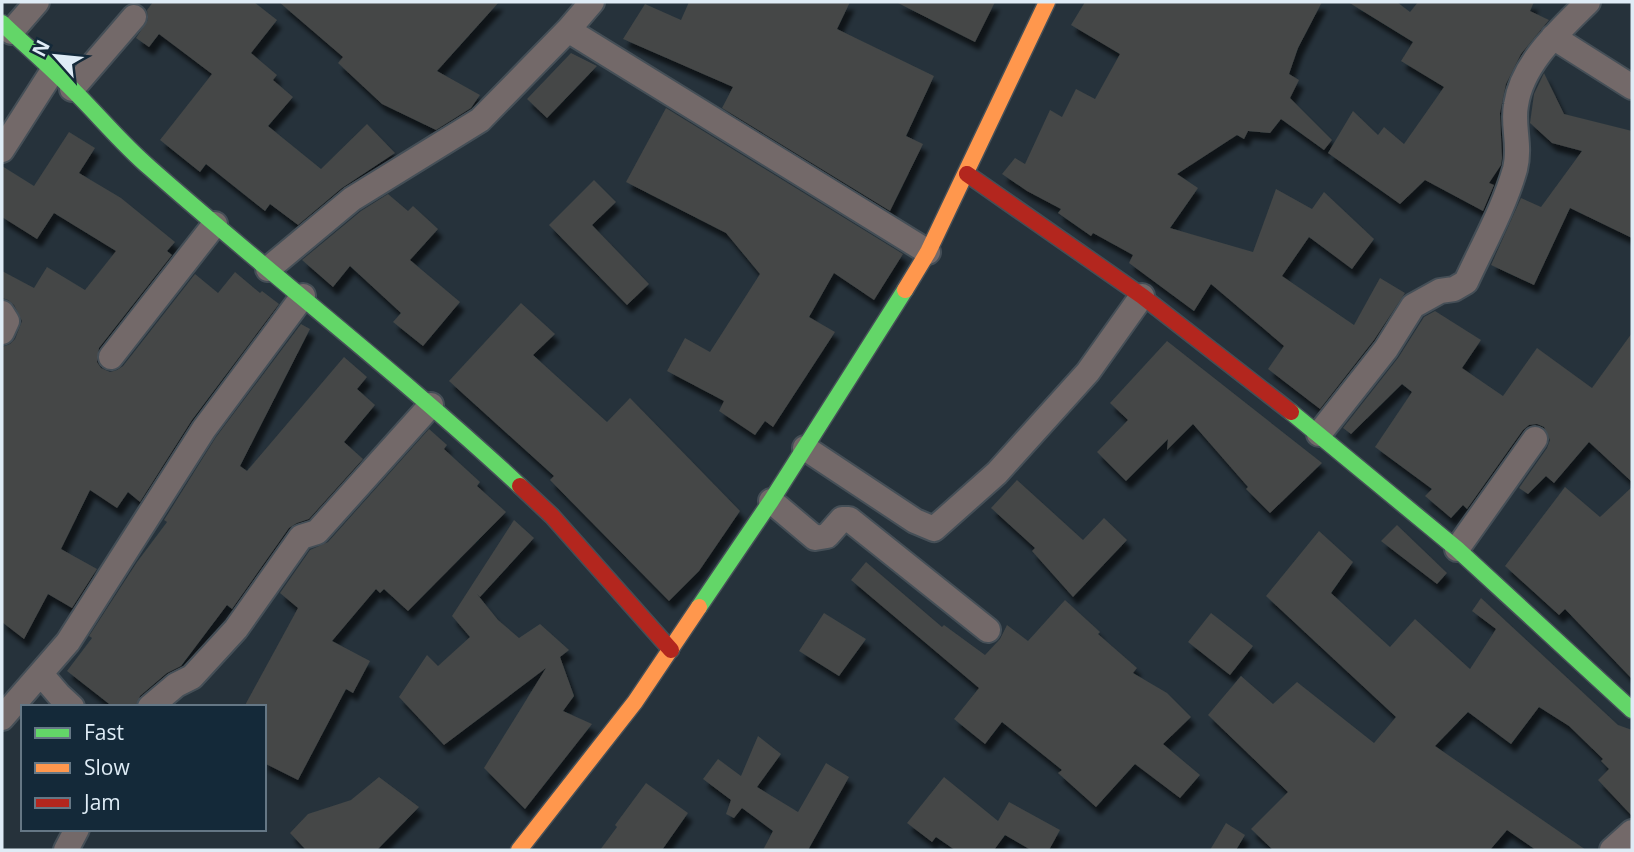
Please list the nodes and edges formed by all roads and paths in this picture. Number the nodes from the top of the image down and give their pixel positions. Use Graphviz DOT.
graph roads {
  1 [pos="37,2"];
  2 [pos="592,2"];
  3 [pos="1047,2"];
  4 [pos="1588,2"];
  5 [pos="134,17"];
  6 [pos="6,27"];
  7 [pos="568,30"];
  8 [pos="1553,37"];
  9 [pos="52,72"];
  10 [pos="1632,87"];
  11 [pos="72,89"];
  12 [pos="2,150"];
  13 [pos="967,174"];
  14 [pos="215,224"];
  15 [pos="928,252"];
  16 [pos="268,269"];
  17 [pos="303,296"];
  18 [pos="1142,296"];
  19 [pos="2,313"];
  20 [pos="2,332"];
  21 [pos="111,357"];
  22 [pos="431,404"];
  23 [pos="1319,434"];
  24 [pos="1535,439"];
  25 [pos="805,448"];
  26 [pos="771,501"];
  27 [pos="1457,549"];
  28 [pos="988,630"];
  29 [pos="671,650"];
  30 [pos="41,674"];
  31 [pos="70,705"];
  32 [pos="152,705"];
  33 [pos="1632,710"];
  34 [pos="2,718"];
  35 [pos="76,831"];
  36 [pos="1632,832"];
  37 [pos="66,850"];
  38 [pos="519,850"];
  39 [pos="1612,850"];
  1 -- 6 [label="street"];
  2 -- 7 [label="street"];
  3 -- 13 [label="street"];
  4 -- 8 [label="street"];
  5 -- 11 [label="street"];
  6 -- 9 [label="street"];
  7 -- 15 [label="street"];
  7 -- 16 [label="street"];
  8 -- 10 [label="street"];
  8 -- 23 [label="street"];
  9 -- 11 [label="street"];
  9 -- 12 [label="street"];
  11 -- 14 [label="street"];
  13 -- 15 [label="street"];
  13 -- 18 [label="street"];
  14 -- 16 [label="street"];
  14 -- 21 [label="street"];
  15 -- 25 [label="street"];
  16 -- 17 [label="street"];
  17 -- 22 [label="street"];
  17 -- 30 [label="street"];
  18 -- 23 [label="street"];
  18 -- 25 [label="street"];
  19 -- 20 [label="street"];
  22 -- 29 [label="street"];
  22 -- 32 [label="street"];
  23 -- 27 [label="street"];
  24 -- 27 [label="street"];
  25 -- 26 [label="street"];
  26 -- 28 [label="street"];
  26 -- 29 [label="street"];
  27 -- 33 [label="street"];
  29 -- 38 [label="street"];
  30 -- 31 [label="street"];
  30 -- 34 [label="street"];
  35 -- 37 [label="street"];
  36 -- 39 [label="street"];
}
